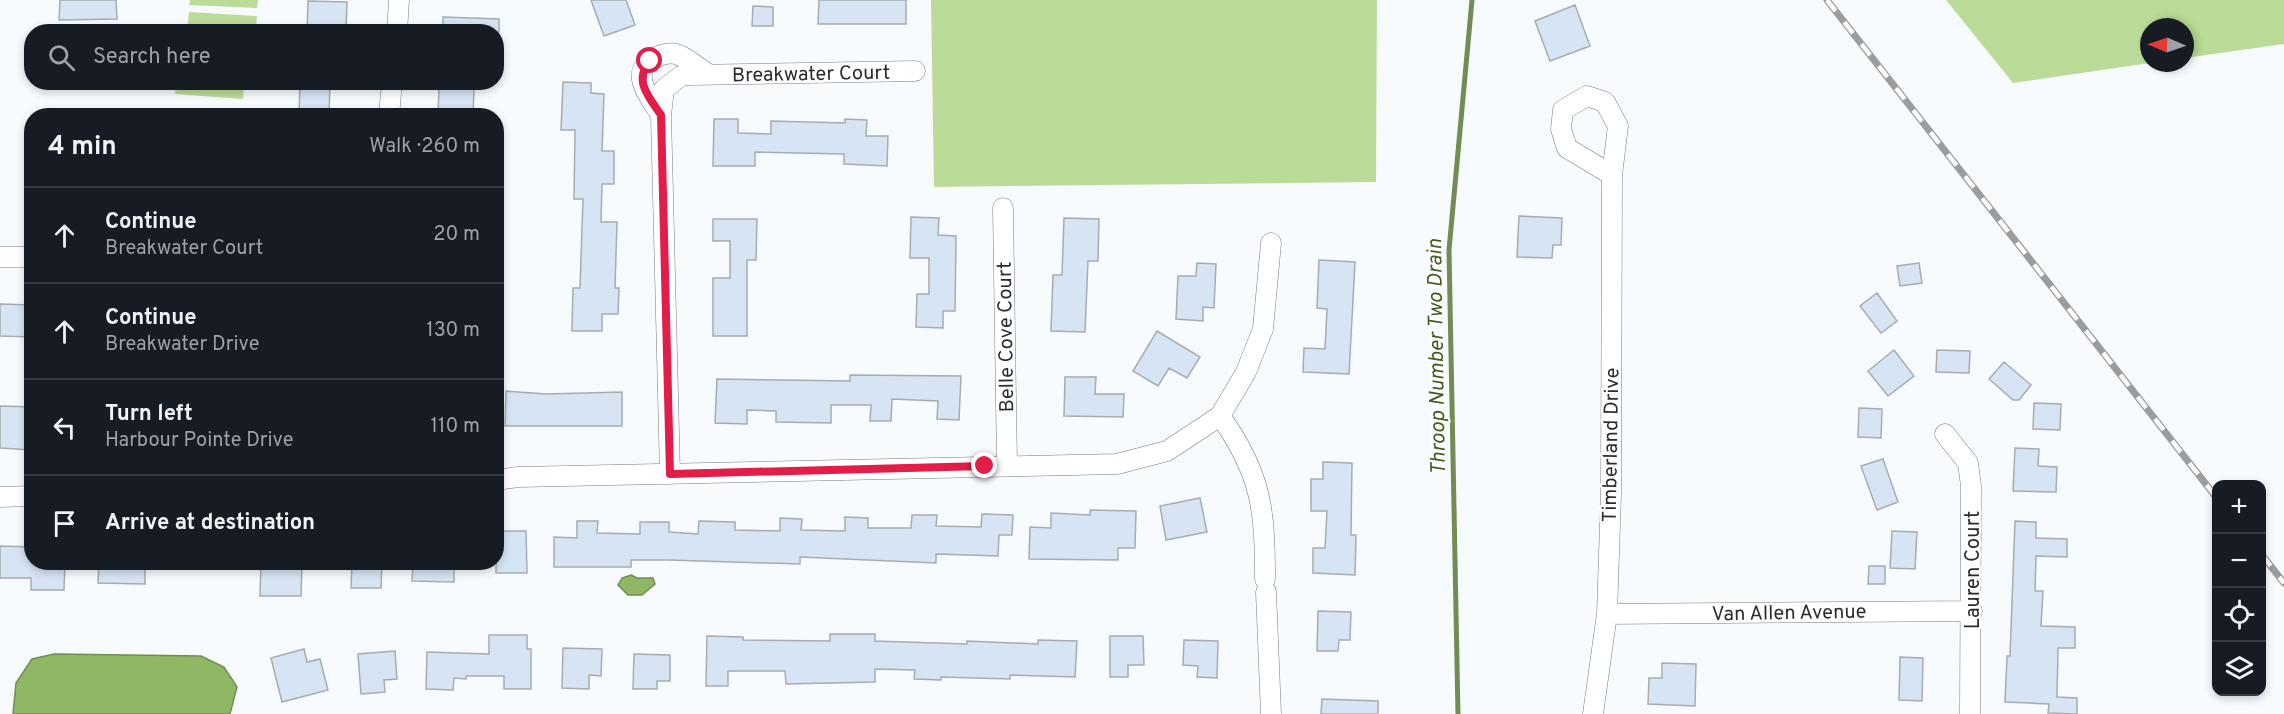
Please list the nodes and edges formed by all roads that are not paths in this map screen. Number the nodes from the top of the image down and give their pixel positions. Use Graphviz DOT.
graph roads {
  1 [pos="399,0"];
  2 [pos="398,24"];
  3 [pos="915,71"];
  4 [pos="708,74"];
  5 [pos="391,90"];
  6 [pos="390,108"];
  7 [pos="661,115"];
  8 [pos="1612,175"];
  9 [pos="1002,208"];
  10 [pos="1271,243"];
  11 [pos="0,257"];
  12 [pos="24,257"];
  13 [pos="1221,416"];
  14 [pos="1945,434"];
  15 [pos="1007,466"];
  16 [pos="670,474"];
  17 [pos="504,480"];
  18 [pos="24,496"];
  19 [pos="0,497"];
  20 [pos="1972,611"];
  21 [pos="1607,614"];
  22 [pos="1271,714"];
  23 [pos="1593,714"];
  24 [pos="1970,714"];
  1 -- 2 [label="street"];
  3 -- 4 [label="street, Breakwater Court"];
  4 -- 7 [label="street, Breakwater Court"];
  4 -- 7 [label="street, Breakwater Court"];
  5 -- 6 [label="street"];
  7 -- 16 [label="street"];
  8 -- 21 [label="street, Timberland Drive"];
  9 -- 15 [label="street, Belle Cove Court"];
  10 -- 13 [label="street"];
  11 -- 12 [label="street"];
  13 -- 15 [label="street"];
  13 -- 22 [label="street"];
  14 -- 20 [label="street, Lauren Court"];
  15 -- 16 [label="street"];
  16 -- 17 [label="street"];
  18 -- 19 [label="street"];
  20 -- 21 [label="street, Van Allen Avenue"];
  20 -- 24 [label="street, Lauren Court"];
  21 -- 23 [label="street, Timberland Drive"];
}
